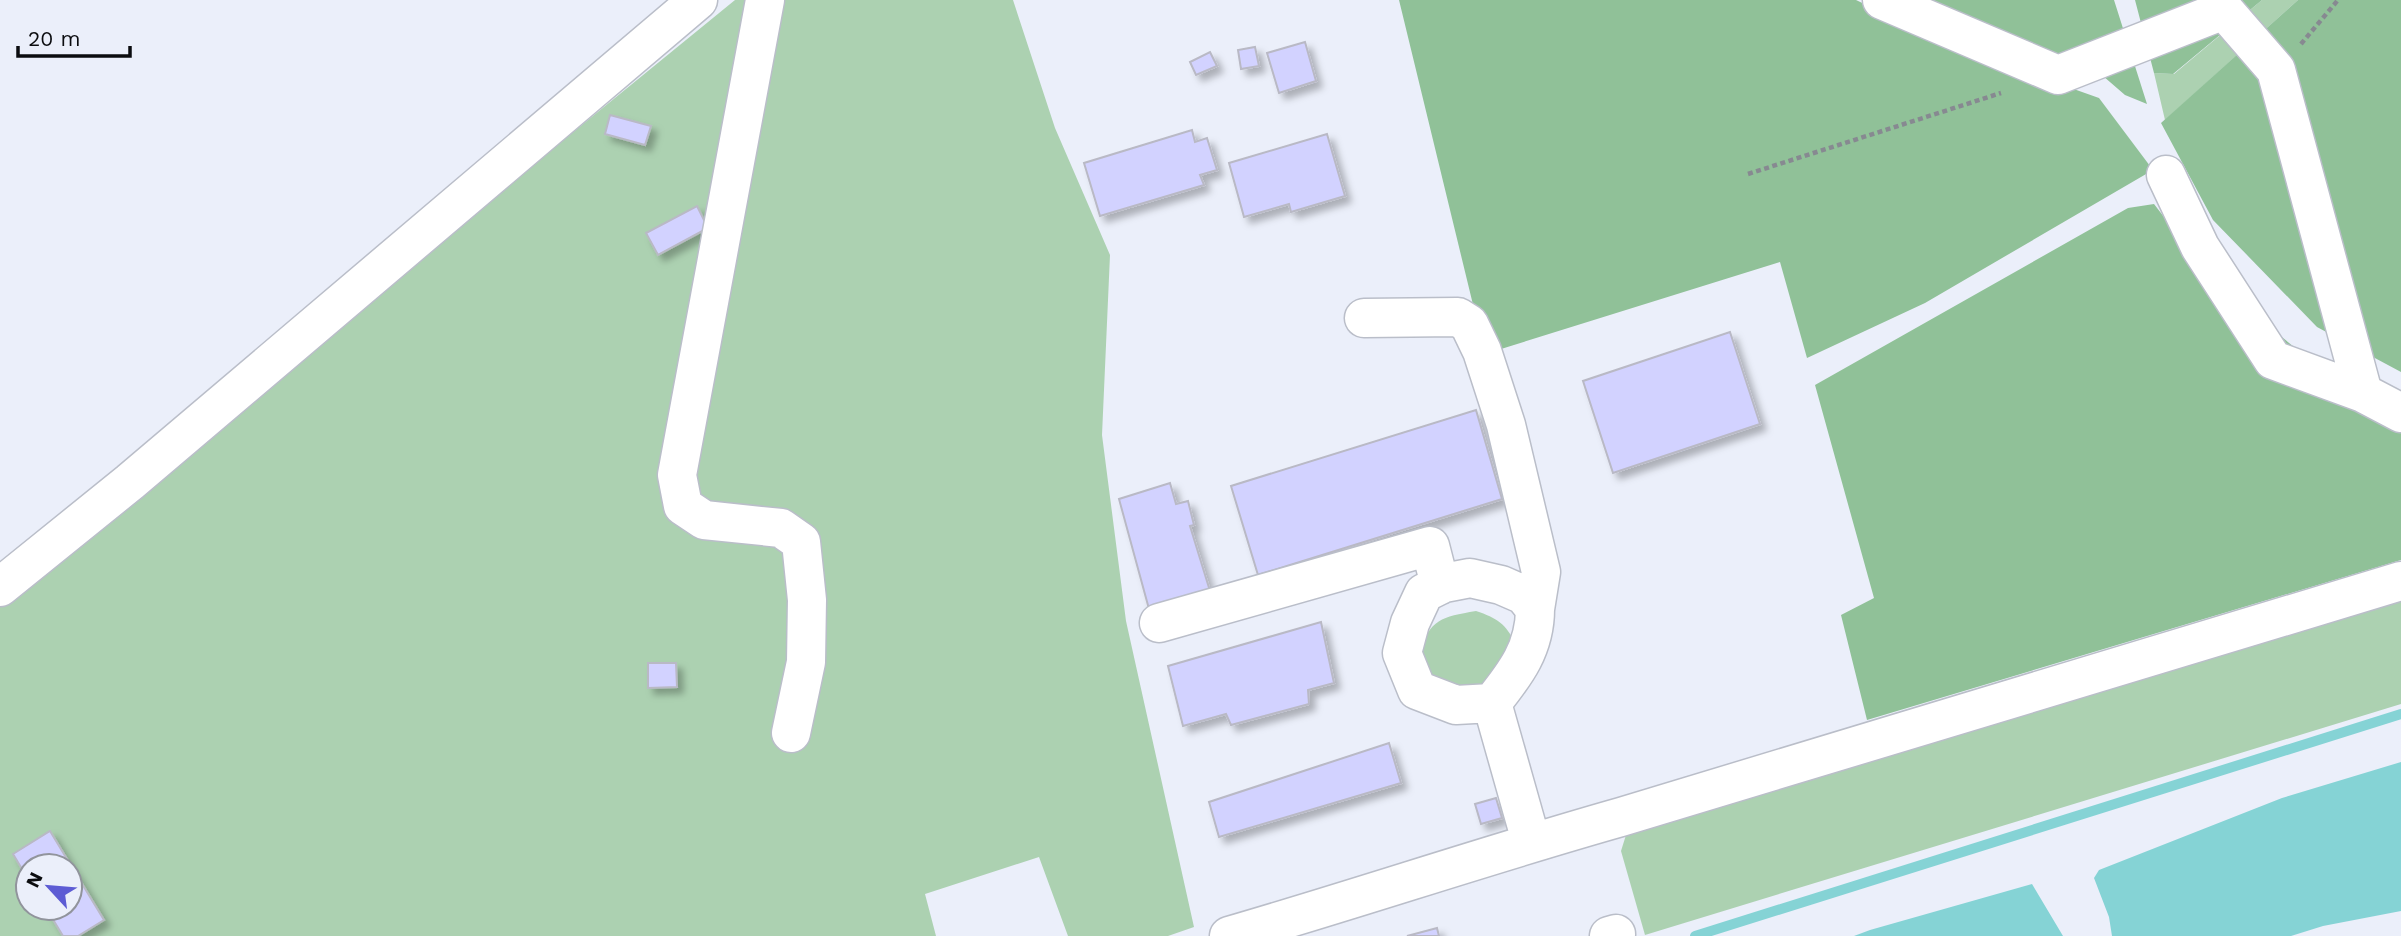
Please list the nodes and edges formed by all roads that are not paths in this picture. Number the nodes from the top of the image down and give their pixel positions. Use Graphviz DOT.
graph roads {
  1 [pos="698,0"];
  2 [pos="765,0"];
  3 [pos="1882,0"];
  4 [pos="2166,175"];
  5 [pos="1363,318"];
  6 [pos="2362,393"];
  7 [pos="2401,413"];
  8 [pos="2401,581"];
  9 [pos="1440,585"];
  10 [pos="0,587"];
  11 [pos="1535,609"];
  12 [pos="1160,624"];
  13 [pos="1492,703"];
  14 [pos="791,733"];
  15 [pos="1531,841"];
  16 [pos="1228,936"];
  1 -- 10 [label="street"];
  2 -- 14 [label="street"];
  3 -- 6 [label="street"];
  4 -- 6 [label="street"];
  5 -- 11 [label="street"];
  6 -- 7 [label="street"];
  8 -- 15 [label="street"];
  9 -- 11 [label="street"];
  9 -- 12 [label="street"];
  9 -- 13 [label="street"];
  11 -- 13 [label="street"];
  13 -- 15 [label="street"];
  15 -- 16 [label="street"];
}
